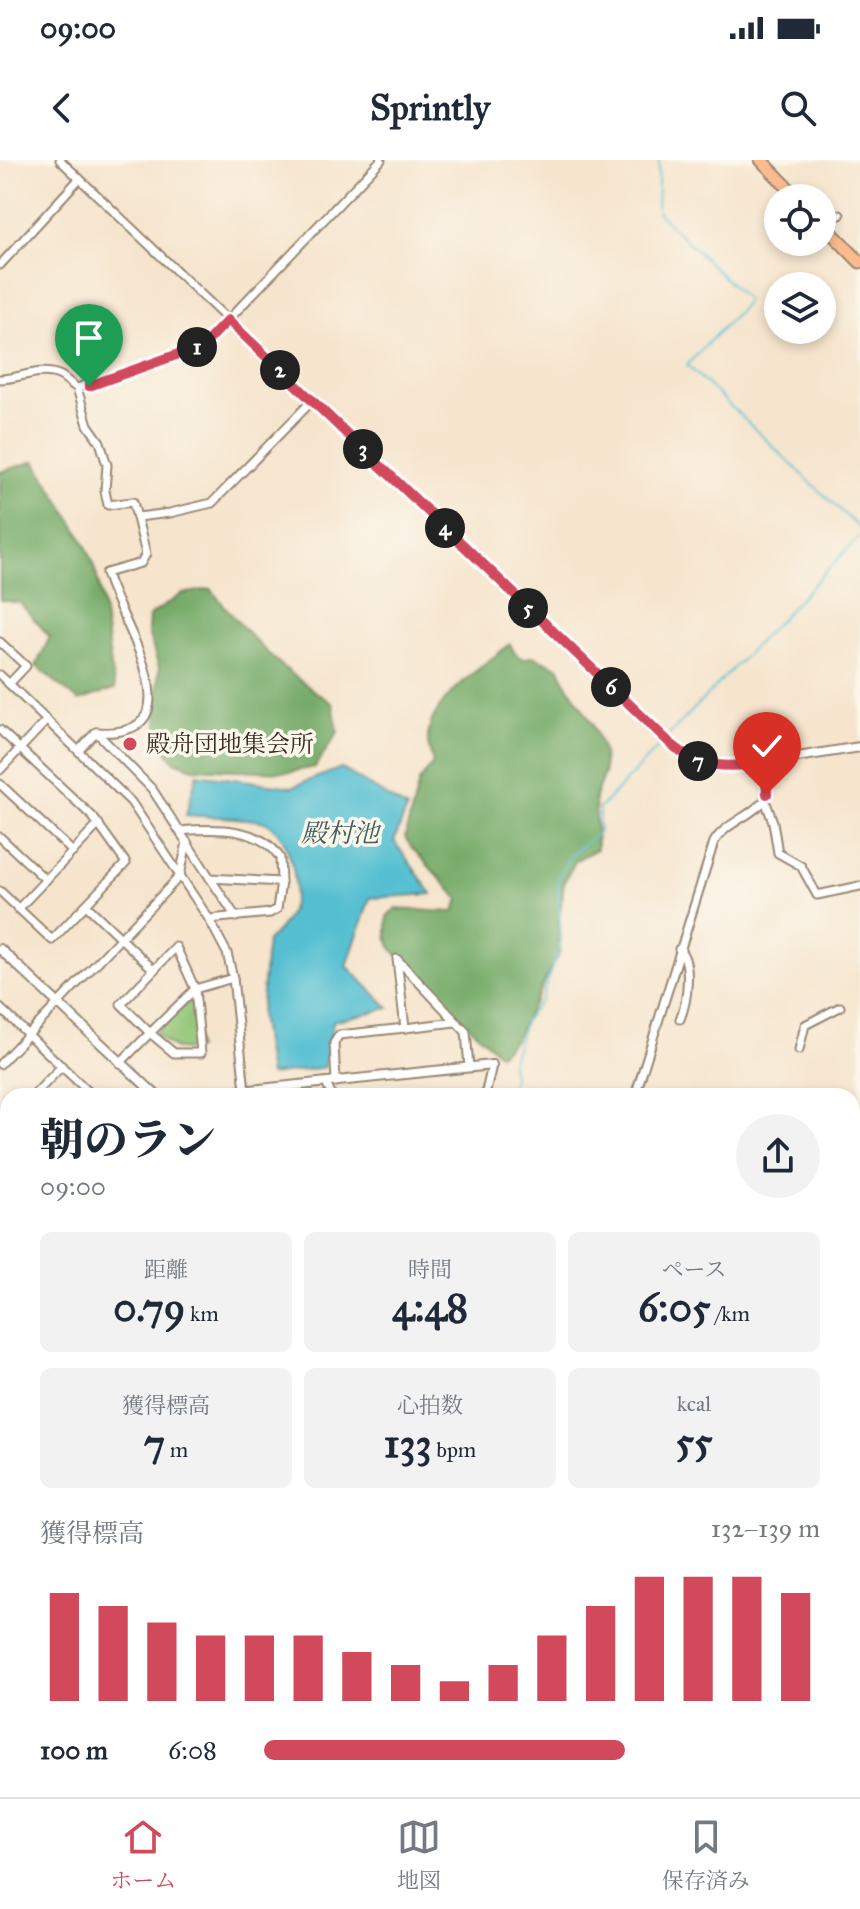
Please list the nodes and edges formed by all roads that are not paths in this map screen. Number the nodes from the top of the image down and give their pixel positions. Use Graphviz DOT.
graph roads {
  1 [pos="60,160"];
  2 [pos="381,160"];
  3 [pos="761,160"];
  4 [pos="79,179"];
  5 [pos="784,184"];
  6 [pos="840,215"];
  7 [pos="836,216"];
  8 [pos="836,236"];
  9 [pos="860,262"];
  10 [pos="0,265"];
  11 [pos="228,320"];
  12 [pos="0,379"];
  13 [pos="77,388"];
  14 [pos="312,401"];
  15 [pos="138,517"];
  16 [pos="0,642"];
  17 [pos="0,675"];
  18 [pos="9,684"];
  19 [pos="47,720"];
  20 [pos="0,730"];
  21 [pos="96,732"];
  22 [pos="860,747"];
  23 [pos="20,749"];
  24 [pos="79,750"];
  25 [pos="765,763"];
  26 [pos="0,770"];
  27 [pos="0,784"];
  28 [pos="765,800"];
  29 [pos="99,824"];
  30 [pos="180,831"];
  31 [pos="0,837"];
  32 [pos="187,842"];
  33 [pos="73,852"];
  34 [pos="180,876"];
  35 [pos="210,878"];
  36 [pos="46,880"];
  37 [pos="281,882"];
  38 [pos="860,886"];
  39 [pos="0,891"];
  40 [pos="86,905"];
  41 [pos="18,909"];
  42 [pos="236,917"];
  43 [pos="209,919"];
  44 [pos="121,939"];
  45 [pos="0,949"];
  46 [pos="679,949"];
  47 [pos="154,970"];
  48 [pos="233,978"];
  49 [pos="195,989"];
  50 [pos="58,1004"];
  51 [pos="840,1007"];
  52 [pos="0,1008"];
  53 [pos="680,1019"];
  54 [pos="455,1022"];
  55 [pos="405,1028"];
  56 [pos="150,1033"];
  57 [pos="28,1035"];
  58 [pos="799,1050"];
  59 [pos="120,1063"];
  60 [pos="0,1064"];
  61 [pos="492,1065"];
  62 [pos="62,1066"];
  63 [pos="469,1067"];
  64 [pos="336,1082"];
  65 [pos="326,1083"];
  66 [pos="41,1088"];
  67 [pos="85,1088"];
  68 [pos="148,1088"];
  69 [pos="245,1088"];
  70 [pos="268,1088"];
  71 [pos="328,1088"];
  72 [pos="487,1088"];
  73 [pos="637,1088"];
  1 -- 4 [label="street"];
  2 -- 11 [label="street"];
  3 -- 5 [label="highway"];
  4 -- 10 [label="street"];
  4 -- 11 [label="street"];
  6 -- 7 [label="street"];
  8 -- 9 [label="highway"];
  11 -- 13 [label="street"];
  11 -- 14 [label="street"];
  12 -- 13 [label="street"];
  13 -- 15 [label="street"];
  14 -- 15 [label="street"];
  14 -- 25 [label="street"];
  15 -- 21 [label="street"];
  16 -- 18 [label="street"];
  17 -- 18 [label="street"];
  18 -- 19 [label="street"];
  19 -- 23 [label="street"];
  19 -- 24 [label="street"];
  20 -- 23 [label="street"];
  21 -- 24 [label="street"];
  21 -- 30 [label="street"];
  22 -- 25 [label="street"];
  23 -- 26 [label="street"];
  23 -- 29 [label="street"];
  24 -- 34 [label="street"];
  25 -- 28 [label="street"];
  27 -- 33 [label="street"];
  28 -- 38 [label="street"];
  28 -- 46 [label="street"];
  29 -- 33 [label="street"];
  29 -- 40 [label="street"];
  30 -- 32 [label="street"];
  30 -- 37 [label="street"];
  31 -- 36 [label="street"];
  32 -- 34 [label="street"];
  32 -- 35 [label="street"];
  33 -- 36 [label="street"];
  34 -- 43 [label="street"];
  34 -- 44 [label="street"];
  35 -- 37 [label="street"];
  35 -- 42 [label="street"];
  36 -- 41 [label="street"];
  37 -- 42 [label="street"];
  39 -- 41 [label="street"];
  40 -- 41 [label="street"];
  40 -- 44 [label="street"];
  42 -- 43 [label="street"];
  43 -- 48 [label="street"];
  44 -- 47 [label="street"];
  44 -- 50 [label="street"];
  45 -- 50 [label="street"];
  46 -- 53 [label="street"];
  46 -- 73 [label="street"];
  47 -- 49 [label="street"];
  47 -- 56 [label="street"];
  48 -- 49 [label="street"];
  48 -- 69 [label="street"];
  49 -- 56 [label="street"];
  49 -- 56 [label="street"];
  50 -- 57 [label="street"];
  50 -- 59 [label="street"];
  51 -- 58 [label="street"];
  52 -- 57 [label="street"];
  54 -- 55 [label="street"];
  54 -- 55 [label="street"];
  54 -- 63 [label="street"];
  55 -- 64 [label="street"];
  56 -- 59 [label="street"];
  57 -- 60 [label="street"];
  57 -- 62 [label="street"];
  59 -- 68 [label="street"];
  61 -- 63 [label="street"];
  61 -- 72 [label="street"];
  62 -- 66 [label="street"];
  62 -- 67 [label="street"];
  63 -- 64 [label="street"];
  64 -- 65 [label="street"];
  65 -- 70 [label="street"];
  65 -- 71 [label="street"];
}
